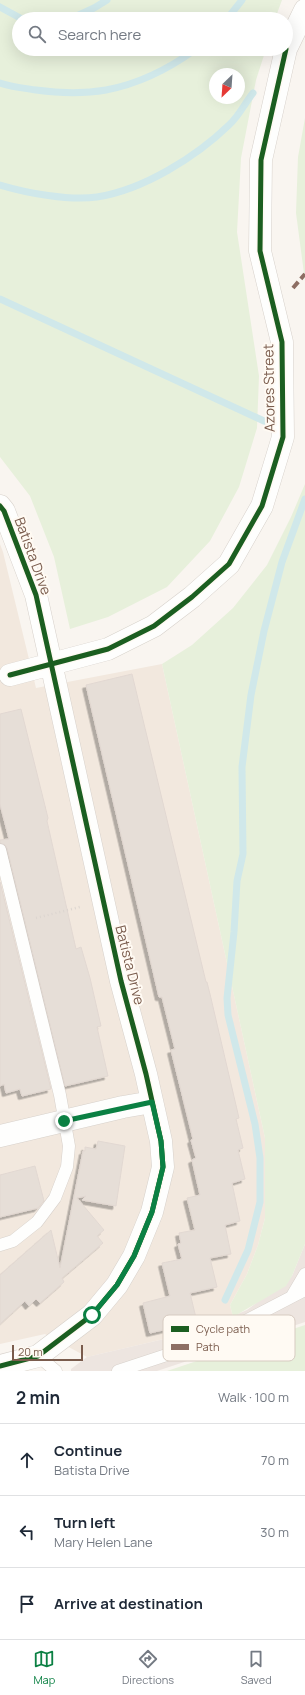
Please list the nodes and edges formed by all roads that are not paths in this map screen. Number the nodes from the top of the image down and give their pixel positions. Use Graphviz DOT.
graph roads {
  1 [pos="305,10"];
  2 [pos="293,35"];
  3 [pos="284,56"];
  4 [pos="0,506"];
  5 [pos="50,666"];
  6 [pos="10,675"];
  7 [pos="0,850"];
  8 [pos="152,1102"];
  9 [pos="64,1121"];
  10 [pos="0,1136"];
  11 [pos="0,1245"];
  12 [pos="305,1274"];
  13 [pos="305,1290"];
  14 [pos="292,1296"];
  15 [pos="256,1315"];
  16 [pos="38,1356"];
  17 [pos="163,1356"];
  18 [pos="0,1366"];
  19 [pos="56,1371"];
  20 [pos="118,1371"];
  1 -- 2 [label="street, Azores Street"];
  3 -- 5 [label="street, Azores Street"];
  4 -- 5 [label="street, Batista Drive"];
  5 -- 6 [label="street, Azores Street"];
  5 -- 8 [label="street, Batista Drive"];
  7 -- 9 [label="lane"];
  8 -- 9 [label="street"];
  8 -- 16 [label="street, Batista Drive"];
  9 -- 10 [label="street"];
  9 -- 11 [label="lane"];
  12 -- 14 [label="lane"];
  13 -- 14 [label="lane"];
  14 -- 15 [label="lane"];
  16 -- 18 [label="street, Batista Drive"];
  16 -- 19 [label="lane"];
  17 -- 20 [label="lane"];
}
